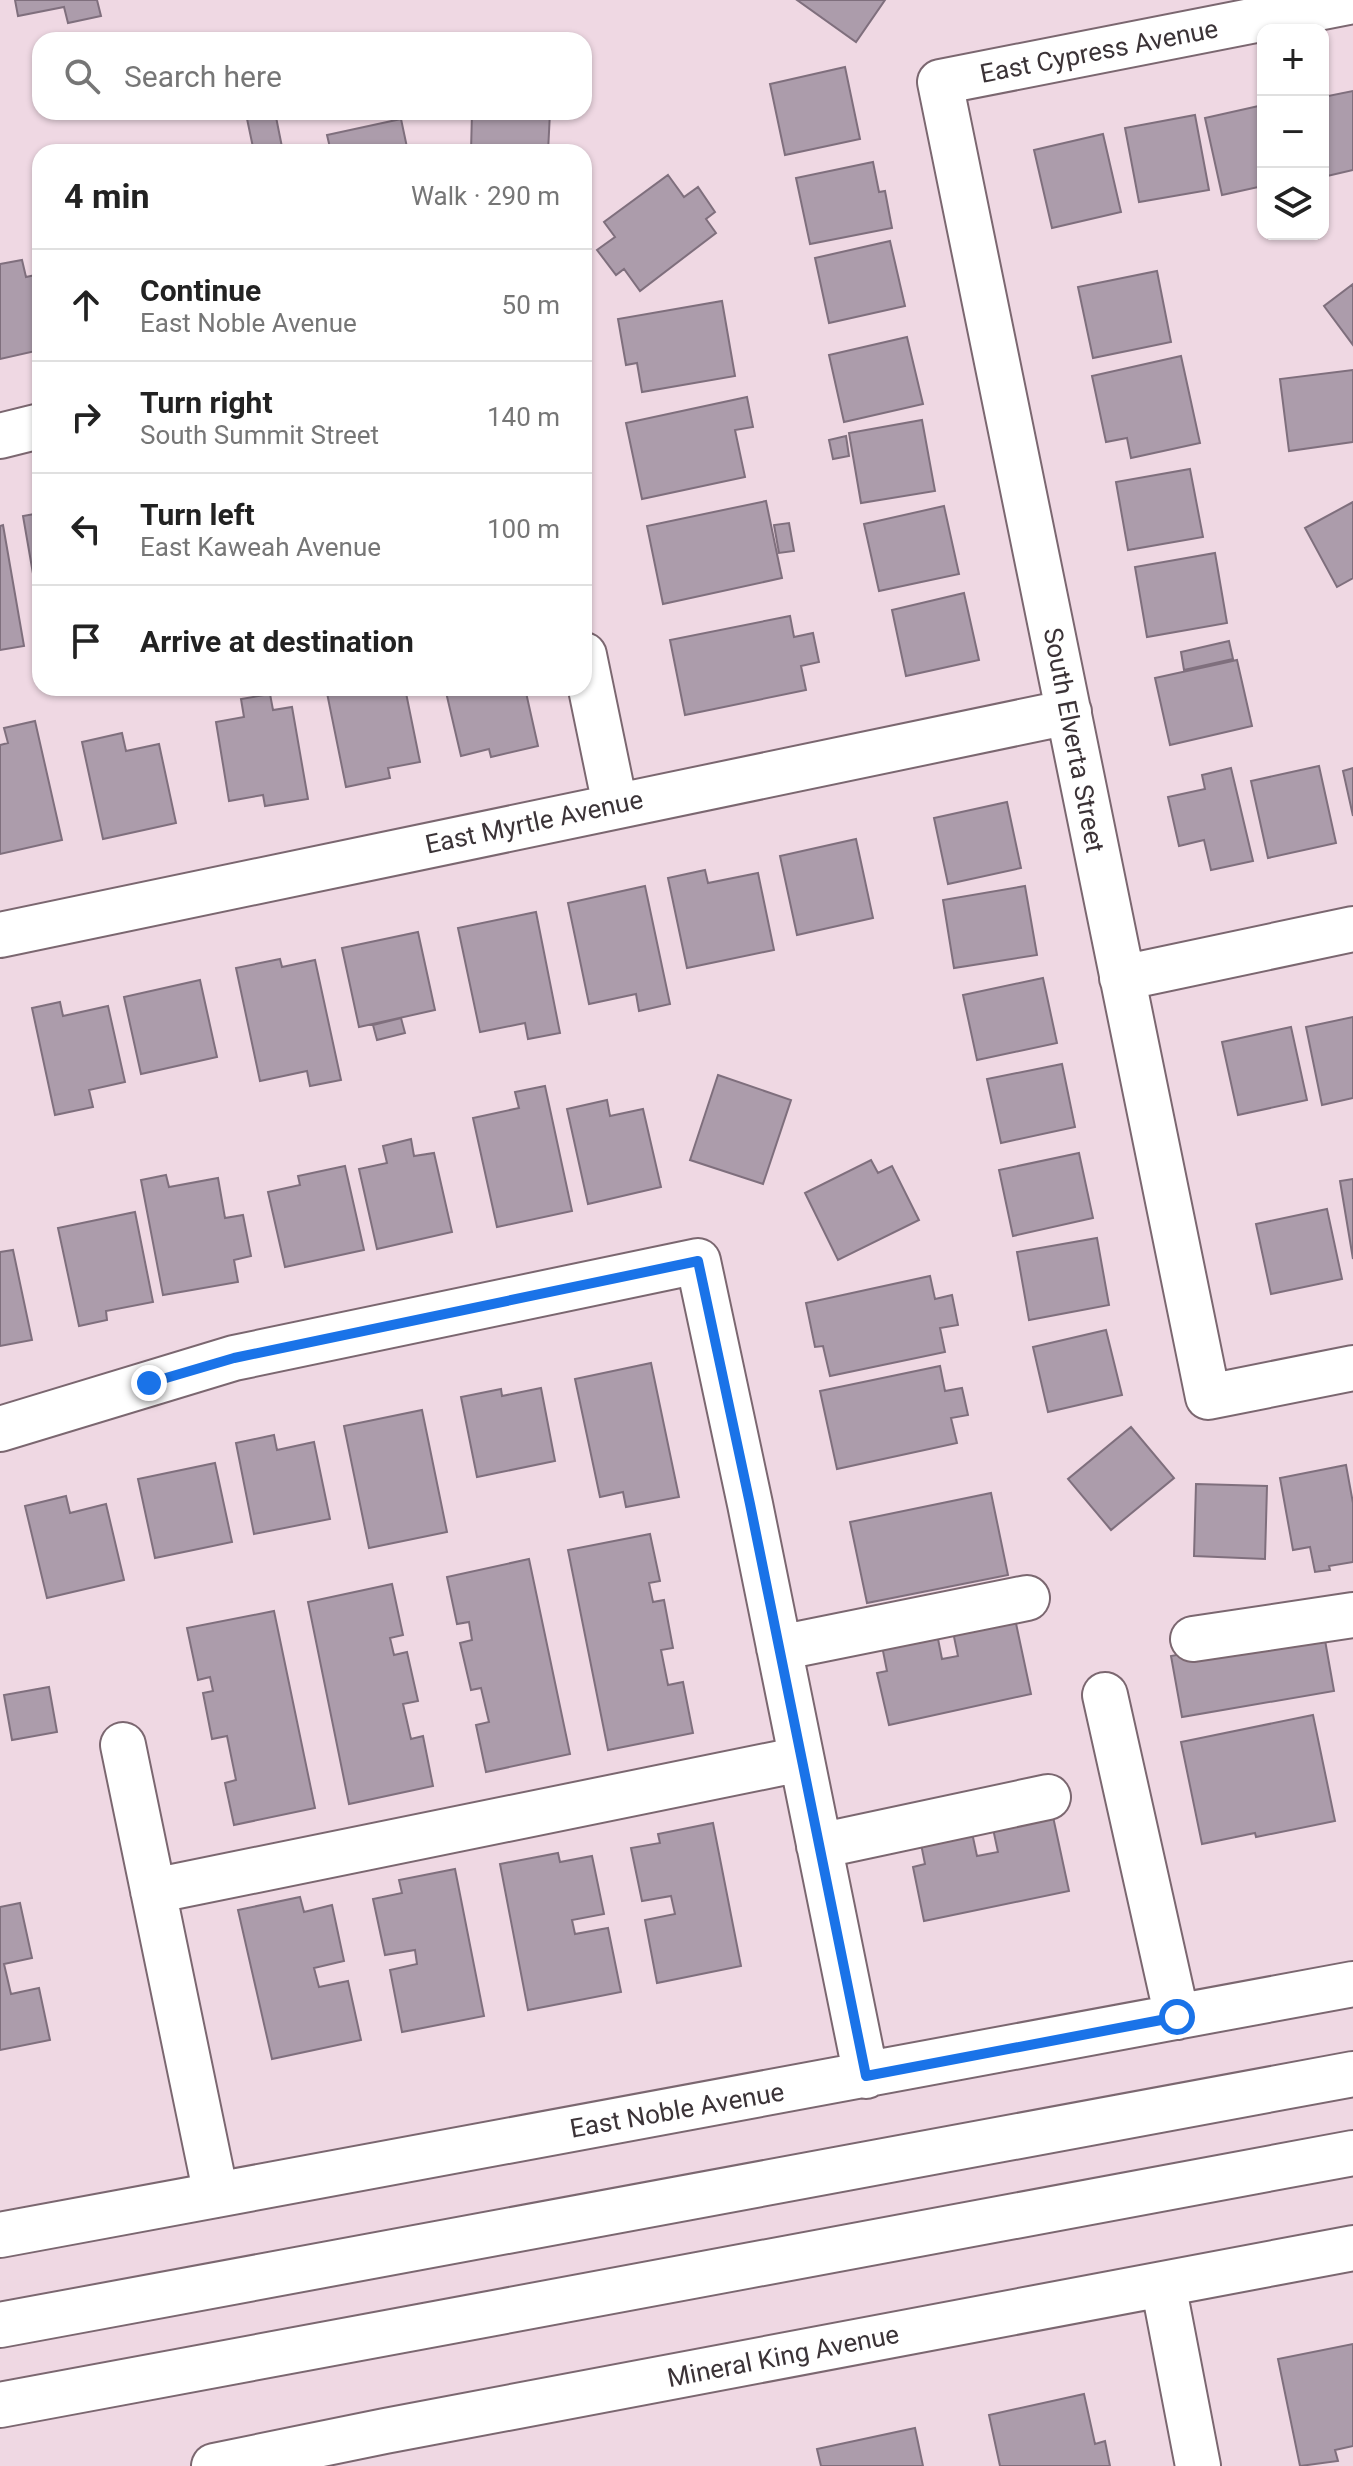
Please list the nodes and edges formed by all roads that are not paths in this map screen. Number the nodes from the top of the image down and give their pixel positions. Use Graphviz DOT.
graph roads {
  1 [pos="1353,1"];
  2 [pos="940,82"];
  3 [pos="32,428"];
  4 [pos="0,436"];
  5 [pos="592,694"];
  6 [pos="1069,712"];
  7 [pos="615,805"];
  8 [pos="1353,929"];
  9 [pos="0,935"];
  10 [pos="1122,978"];
  11 [pos="1353,1368"];
  12 [pos="0,1429"];
  13 [pos="1027,1598"];
  14 [pos="1353,1615"];
  15 [pos="1193,1639"];
  16 [pos="779,1648"];
  17 [pos="1105,1695"];
  18 [pos="123,1745"];
  19 [pos="801,1759"];
  20 [pos="1048,1797"];
  21 [pos="819,1846"];
  22 [pos="153,1891"];
  23 [pos="1353,1984"];
  24 [pos="1177,2017"];
  25 [pos="1353,2074"];
  26 [pos="866,2076"];
  27 [pos="1353,2153"];
  28 [pos="216,2195"];
  29 [pos="0,2235"];
  30 [pos="1353,2248"];
  31 [pos="1163,2284"];
  32 [pos="0,2325"];
  33 [pos="0,2405"];
  34 [pos="214,2466"];
  35 [pos="1198,2466"];
  1 -- 2 [label="main road, East Cypress Avenue"];
  2 -- 6 [label="main road, South Elverta Street"];
  3 -- 4 [label="main road"];
  5 -- 7 [label="main road"];
  6 -- 7 [label="main road, East Myrtle Avenue"];
  6 -- 10 [label="main road, South Elverta Street"];
  7 -- 9 [label="main road, East Myrtle Avenue"];
  8 -- 10 [label="main road"];
  10 -- 11 [label="main road, South Elverta Street"];
  12 -- 16 [label="main road"];
  13 -- 16 [label="main road"];
  14 -- 15 [label="main road"];
  16 -- 19 [label="main road"];
  17 -- 24 [label="main road"];
  18 -- 22 [label="main road"];
  19 -- 21 [label="main road"];
  19 -- 22 [label="main road"];
  20 -- 21 [label="main road"];
  21 -- 26 [label="main road"];
  22 -- 28 [label="main road"];
  23 -- 24 [label="main road, East Noble Avenue"];
  24 -- 26 [label="main road, East Noble Avenue"];
  25 -- 32 [label="main road"];
  26 -- 28 [label="main road, East Noble Avenue"];
  27 -- 33 [label="main road"];
  28 -- 29 [label="main road, East Noble Avenue"];
  30 -- 31 [label="main road, Mineral King Avenue"];
  31 -- 34 [label="main road, Mineral King Avenue"];
  31 -- 35 [label="main road"];
}
